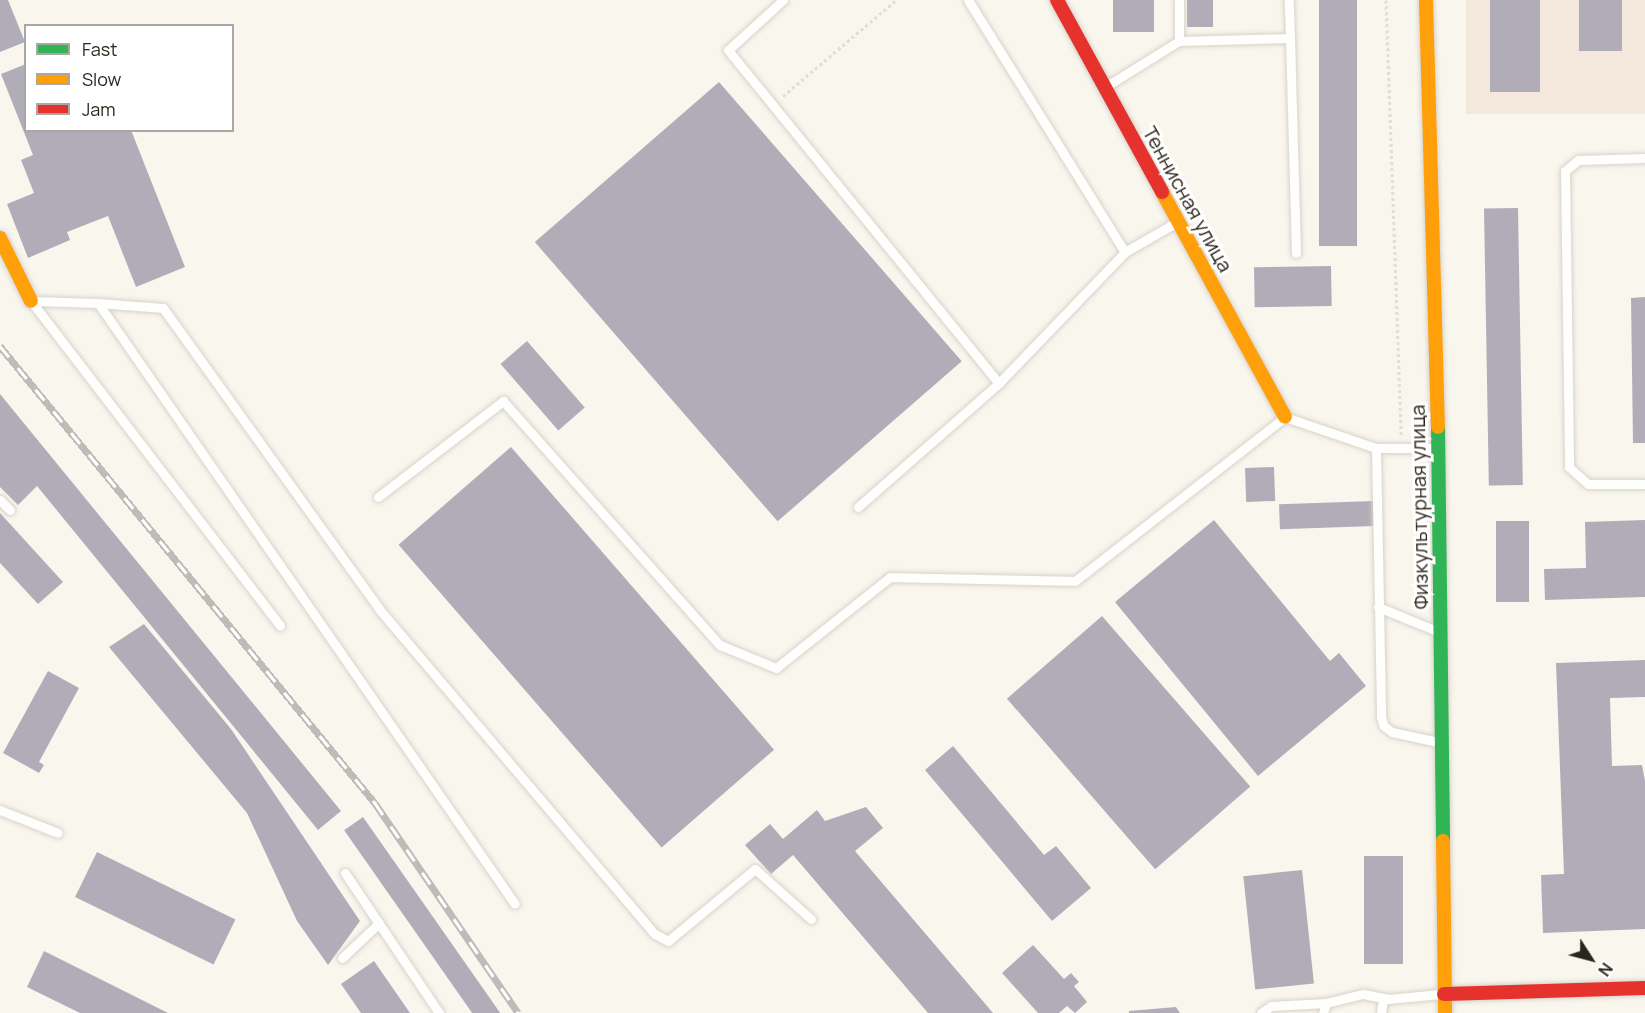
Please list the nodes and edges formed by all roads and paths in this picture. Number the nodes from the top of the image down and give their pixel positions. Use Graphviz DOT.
graph roads {
  1 [pos="783,0"];
  2 [pos="896,0"];
  3 [pos="968,0"];
  4 [pos="1057,0"];
  5 [pos="1179,0"];
  6 [pos="1289,0"];
  7 [pos="1386,0"];
  8 [pos="1426,0"];
  9 [pos="1290,38"];
  10 [pos="1179,41"];
  11 [pos="1104,87"];
  12 [pos="773,105"];
  13 [pos="1645,158"];
  14 [pos="1179,221"];
  15 [pos="0,238"];
  16 [pos="1125,252"];
  17 [pos="1296,253"];
  18 [pos="31,301"];
  19 [pos="98,303"];
  20 [pos="999,383"];
  21 [pos="1285,417"];
  22 [pos="1376,448"];
  23 [pos="1401,448"];
  24 [pos="1439,448"];
  25 [pos="1645,484"];
  26 [pos="378,497"];
  27 [pos="0,500"];
  28 [pos="858,507"];
  29 [pos="10,510"];
  30 [pos="1378,607"];
  31 [pos="280,625"];
  32 [pos="1440,632"];
  33 [pos="1441,743"];
  34 [pos="0,810"];
  35 [pos="58,833"];
  36 [pos="345,873"];
  37 [pos="515,904"];
  38 [pos="811,919"];
  39 [pos="379,923"];
  40 [pos="342,958"];
  41 [pos="1645,988"];
  42 [pos="1444,994"];
  43 [pos="1383,998"];
  44 [pos="1326,1003"];
  45 [pos="439,1013"];
  46 [pos="1261,1013"];
  47 [pos="1323,1013"];
  48 [pos="1381,1013"];
  49 [pos="1445,1013"];
  1 -- 12 [label="lane"];
  2 -- 12 [label="path"];
  3 -- 16 [label="lane"];
  4 -- 11 [label="main road, Теннисная улица"];
  5 -- 10 [label="lane"];
  6 -- 9 [label="lane"];
  7 -- 23 [label="path"];
  8 -- 24 [label="main road, Физкультурная улица"];
  9 -- 10 [label="lane"];
  9 -- 17 [label="lane"];
  10 -- 11 [label="lane"];
  11 -- 14 [label="main road, Теннисная улица"];
  12 -- 20 [label="lane"];
  13 -- 25 [label="lane"];
  14 -- 16 [label="lane"];
  14 -- 21 [label="main road, Теннисная улица"];
  15 -- 18 [label="main road"];
  16 -- 20 [label="lane"];
  18 -- 19 [label="lane"];
  18 -- 31 [label="lane"];
  19 -- 37 [label="lane"];
  19 -- 38 [label="lane"];
  20 -- 28 [label="lane"];
  21 -- 22 [label="lane"];
  21 -- 26 [label="lane"];
  22 -- 23 [label="lane"];
  22 -- 30 [label="lane"];
  23 -- 24 [label="lane"];
  24 -- 32 [label="main road, Физкультурная улица"];
  27 -- 29 [label="lane"];
  30 -- 32 [label="lane"];
  30 -- 33 [label="lane"];
  32 -- 33 [label="main road, Физкультурная улица"];
  33 -- 42 [label="main road, Физкультурная улица"];
  34 -- 35 [label="lane"];
  36 -- 39 [label="lane"];
  39 -- 40 [label="lane"];
  39 -- 45 [label="lane"];
  41 -- 42 [label="main road"];
  42 -- 43 [label="lane"];
  42 -- 49 [label="main road, Физкультурная улица"];
  43 -- 44 [label="lane"];
  43 -- 48 [label="lane"];
  44 -- 46 [label="lane"];
  44 -- 47 [label="lane"];
}
